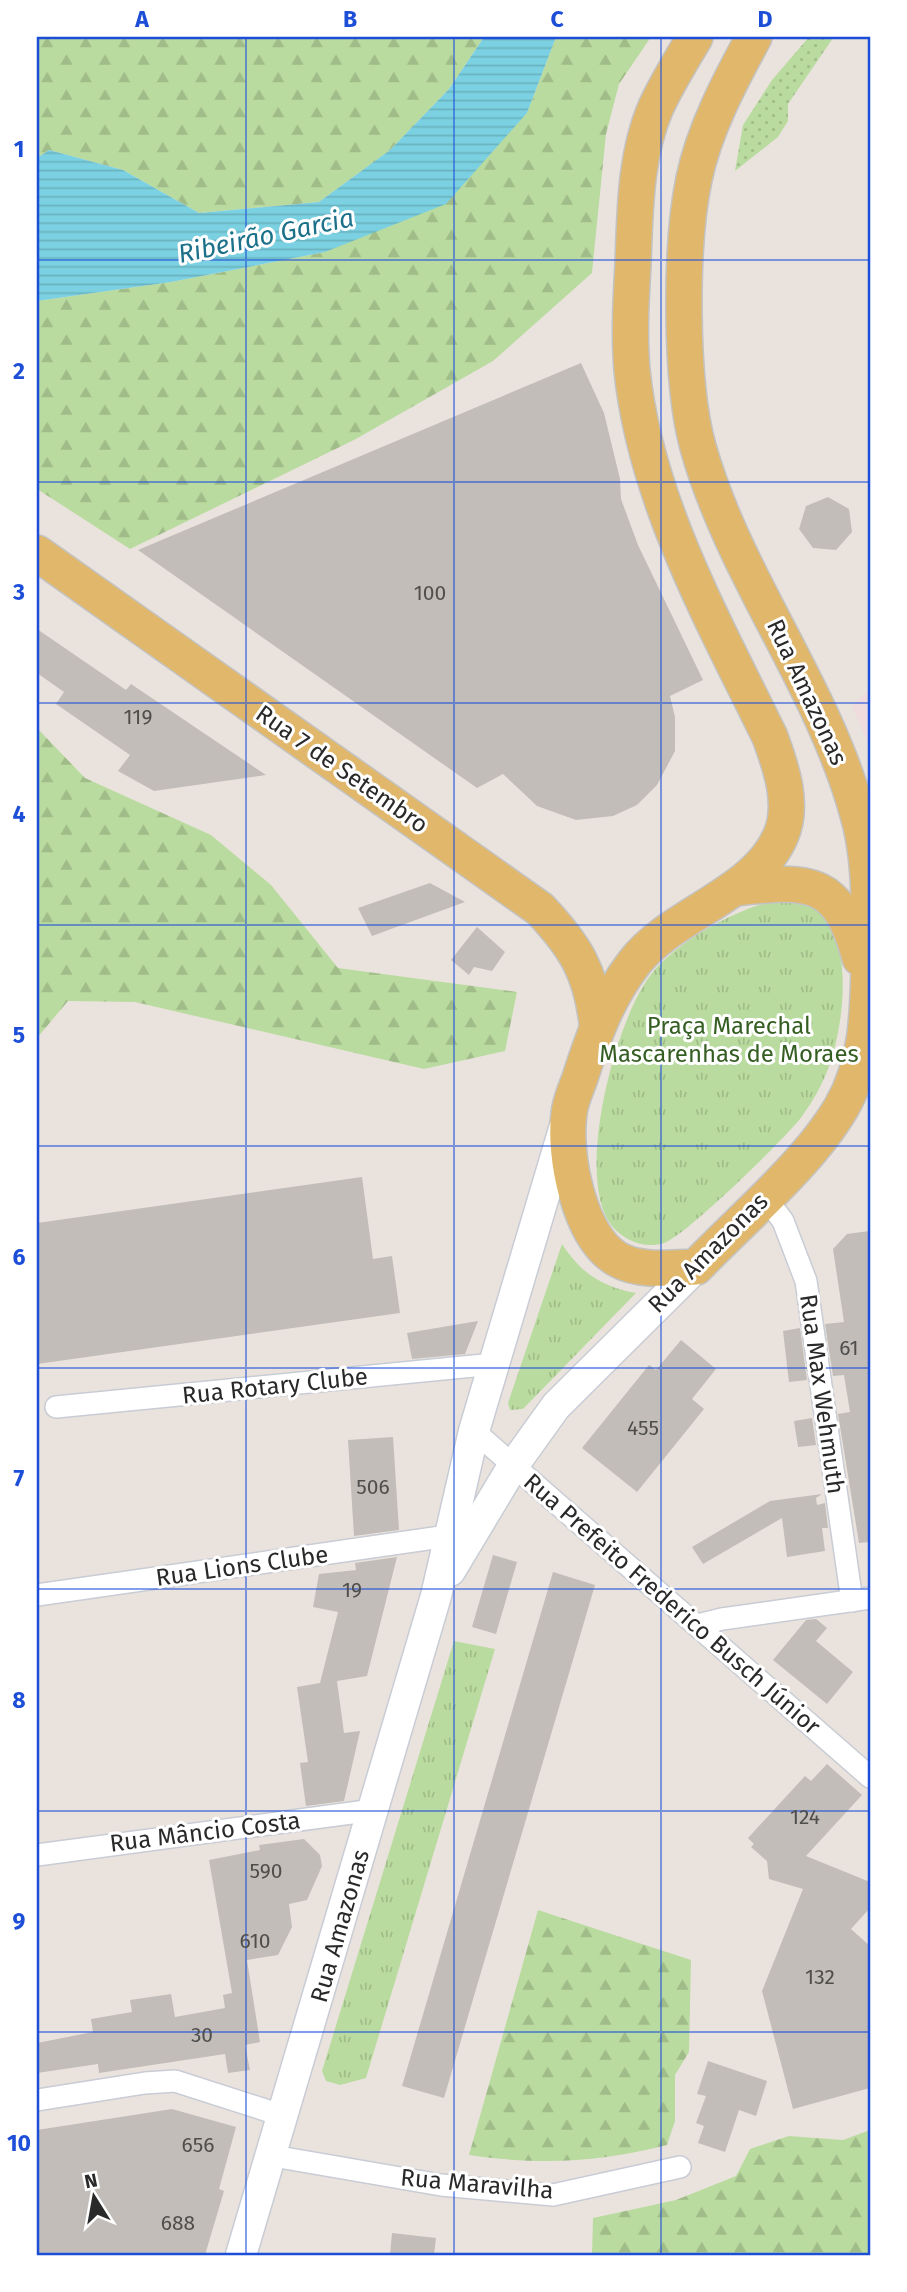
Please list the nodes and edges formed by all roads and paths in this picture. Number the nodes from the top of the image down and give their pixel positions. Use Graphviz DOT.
graph roads {
  1 [pos="695,37"];
  2 [pos="754,37"];
  3 [pos="37,553"];
  4 [pos="737,888"];
  5 [pos="868,988"];
  6 [pos="597,1023"];
  7 [pos="867,1043"];
  8 [pos="568,1114"];
  9 [pos="765,1197"];
  10 [pos="696,1267"];
  11 [pos="494,1364"];
  12 [pos="56,1407"];
  13 [pos="474,1431"];
  14 [pos="513,1466"];
  15 [pos="448,1536"];
  16 [pos="37,1595"];
  17 [pos="436,1596"];
  18 [pos="861,1599"];
  19 [pos="698,1625"];
  20 [pos="870,1777"];
  21 [pos="374,1810"];
  22 [pos="37,1854"];
  23 [pos="37,2100"];
  24 [pos="284,2116"];
  25 [pos="273,2155"];
  26 [pos="680,2167"];
  27 [pos="241,2255"];
  1 -- 4 [label="main road, Rua Amazonas"];
  2 -- 5 [label="main road, Rua Amazonas"];
  3 -- 6 [label="main road, Rua 7 de Setembro"];
  4 -- 5 [label="main road"];
  4 -- 6 [label="main road, Rua Amazonas"];
  5 -- 7 [label="main road, Rua Amazonas"];
  6 -- 8 [label="main road, Rua Amazonas"];
  7 -- 9 [label="main road, Rua Amazonas"];
  8 -- 10 [label="main road"];
  8 -- 11 [label="main road, Rua Amazonas"];
  9 -- 10 [label="main road, Rua Amazonas"];
  9 -- 18 [label="street, Rua Max Wehmuth"];
  10 -- 14 [label="main road, Rua Amazonas"];
  11 -- 12 [label="street, Rua Rotary Clube"];
  11 -- 13 [label="main road, Rua Amazonas"];
  13 -- 14 [label="street, Rua Prefeito Frederico Busch Júnior"];
  13 -- 15 [label="main road, Rua Amazonas"];
  14 -- 17 [label="main road, Rua Amazonas"];
  14 -- 19 [label="street, Rua Prefeito Frederico Busch Júnior"];
  15 -- 16 [label="street, Rua Lions Clube"];
  15 -- 17 [label="main road, Rua Amazonas"];
  17 -- 21 [label="main road, Rua Amazonas"];
  18 -- 19 [label="street"];
  19 -- 20 [label="street, Rua Prefeito Frederico Busch Júnior"];
  21 -- 22 [label="street, Rua Mâncio Costa"];
  21 -- 24 [label="main road, Rua Amazonas"];
  23 -- 24 [label="street"];
  24 -- 25 [label="main road, Rua Amazonas"];
  25 -- 26 [label="street, Rua Maravilha"];
  25 -- 27 [label="main road, Rua Amazonas"];
}
